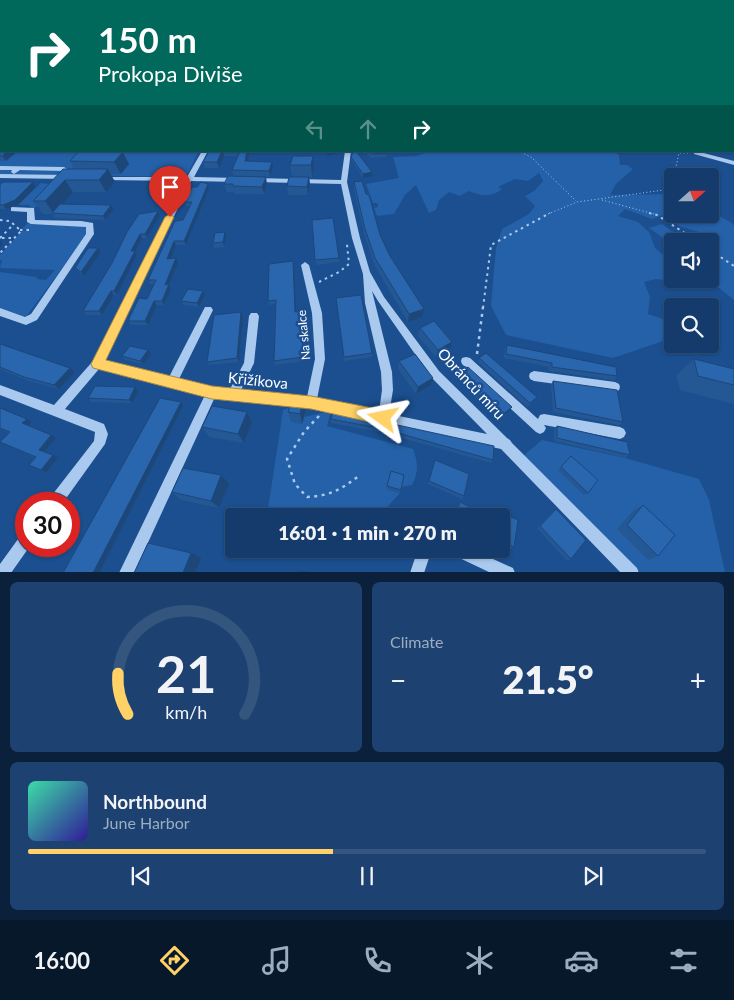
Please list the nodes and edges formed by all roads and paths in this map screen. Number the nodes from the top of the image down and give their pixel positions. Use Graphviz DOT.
graph roads {
  1 [pos="204,152"];
  2 [pos="348,152"];
  3 [pos="520,152"];
  4 [pos="696,153"];
  5 [pos="734,163"];
  6 [pos="0,168"];
  7 [pos="18,168"];
  8 [pos="676,168"];
  9 [pos="64,169"];
  10 [pos="0,176"];
  11 [pos="12,176"];
  12 [pos="78,177"];
  13 [pos="97,178"];
  14 [pos="189,179"];
  15 [pos="344,182"];
  16 [pos="664,190"];
  17 [pos="600,199"];
  18 [pos="577,202"];
  19 [pos="14,209"];
  20 [pos="38,211"];
  21 [pos="31,218"];
  22 [pos="0,220"];
  23 [pos="14,224"];
  24 [pos="20,230"];
  25 [pos="30,230"];
  26 [pos="684,233"];
  27 [pos="346,237"];
  28 [pos="0,238"];
  29 [pos="14,238"];
  30 [pos="0,253"];
  31 [pos="719,256"];
  32 [pos="305,265"];
  33 [pos="734,266"];
  34 [pos="366,272"];
  35 [pos="310,287"];
  36 [pos="208,310"];
  37 [pos="0,312"];
  38 [pos="254,316"];
  39 [pos="477,354"];
  40 [pos="466,361"];
  41 [pos="97,364"];
  42 [pos="534,376"];
  43 [pos="172,382"];
  44 [pos="616,387"];
  45 [pos="0,390"];
  46 [pos="212,392"];
  47 [pos="233,395"];
  48 [pos="311,403"];
  49 [pos="325,406"];
  50 [pos="56,411"];
  51 [pos="383,418"];
  52 [pos="620,433"];
  53 [pos="506,444"];
  54 [pos="360,475"];
  55 [pos="63,492"];
  56 [pos="15,555"];
  57 [pos="422,558"];
  58 [pos="476,558"];
  59 [pos="2,572"];
  60 [pos="126,572"];
  61 [pos="417,572"];
  62 [pos="508,572"];
  63 [pos="632,572"];
  1 -- 14 [label="street"];
  2 -- 15 [label="street, Obránců míru"];
  3 -- 18 [label="path"];
  4 -- 5 [label="street"];
  4 -- 8 [label="path"];
  6 -- 7 [label="street"];
  7 -- 9 [label="street"];
  7 -- 11 [label="street"];
  10 -- 11 [label="street"];
  11 -- 12 [label="street"];
  13 -- 14 [label="street"];
  14 -- 15 [label="street"];
  14 -- 41 [label="street"];
  15 -- 34 [label="street, Obránců míru"];
  16 -- 17 [label="path"];
  17 -- 18 [label="path"];
  17 -- 26 [label="path"];
  18 -- 39 [label="path"];
  19 -- 21 [label="street"];
  20 -- 21 [label="street"];
  21 -- 37 [label="street"];
  22 -- 23 [label="path"];
  23 -- 24 [label="path"];
  23 -- 28 [label="path"];
  24 -- 25 [label="path"];
  24 -- 29 [label="path"];
  27 -- 35 [label="path"];
  28 -- 29 [label="path"];
  29 -- 30 [label="path"];
  31 -- 33 [label="path"];
  32 -- 35 [label="street, Na skalce"];
  34 -- 51 [label="street"];
  34 -- 53 [label="street, Obránců míru"];
  35 -- 48 [label="street, Na skalce"];
  36 -- 43 [label="street"];
  38 -- 47 [label="street"];
  40 -- 52 [label="street"];
  41 -- 43 [label="street, Křižíkova"];
  41 -- 50 [label="street"];
  42 -- 44 [label="street"];
  43 -- 46 [label="street, Křižíkova"];
  45 -- 50 [label="street"];
  46 -- 47 [label="street, Křižíkova"];
  46 -- 60 [label="street, Křižíkova"];
  47 -- 48 [label="street, Křižíkova"];
  48 -- 49 [label="street, Křižíkova"];
  49 -- 51 [label="street, Křižíkova"];
  49 -- 54 [label="path"];
  50 -- 55 [label="street"];
  51 -- 53 [label="street, Křižíkova"];
  53 -- 63 [label="street, Obránců míru"];
  56 -- 59 [label="street"];
  57 -- 61 [label="street"];
  58 -- 62 [label="street"];
}
